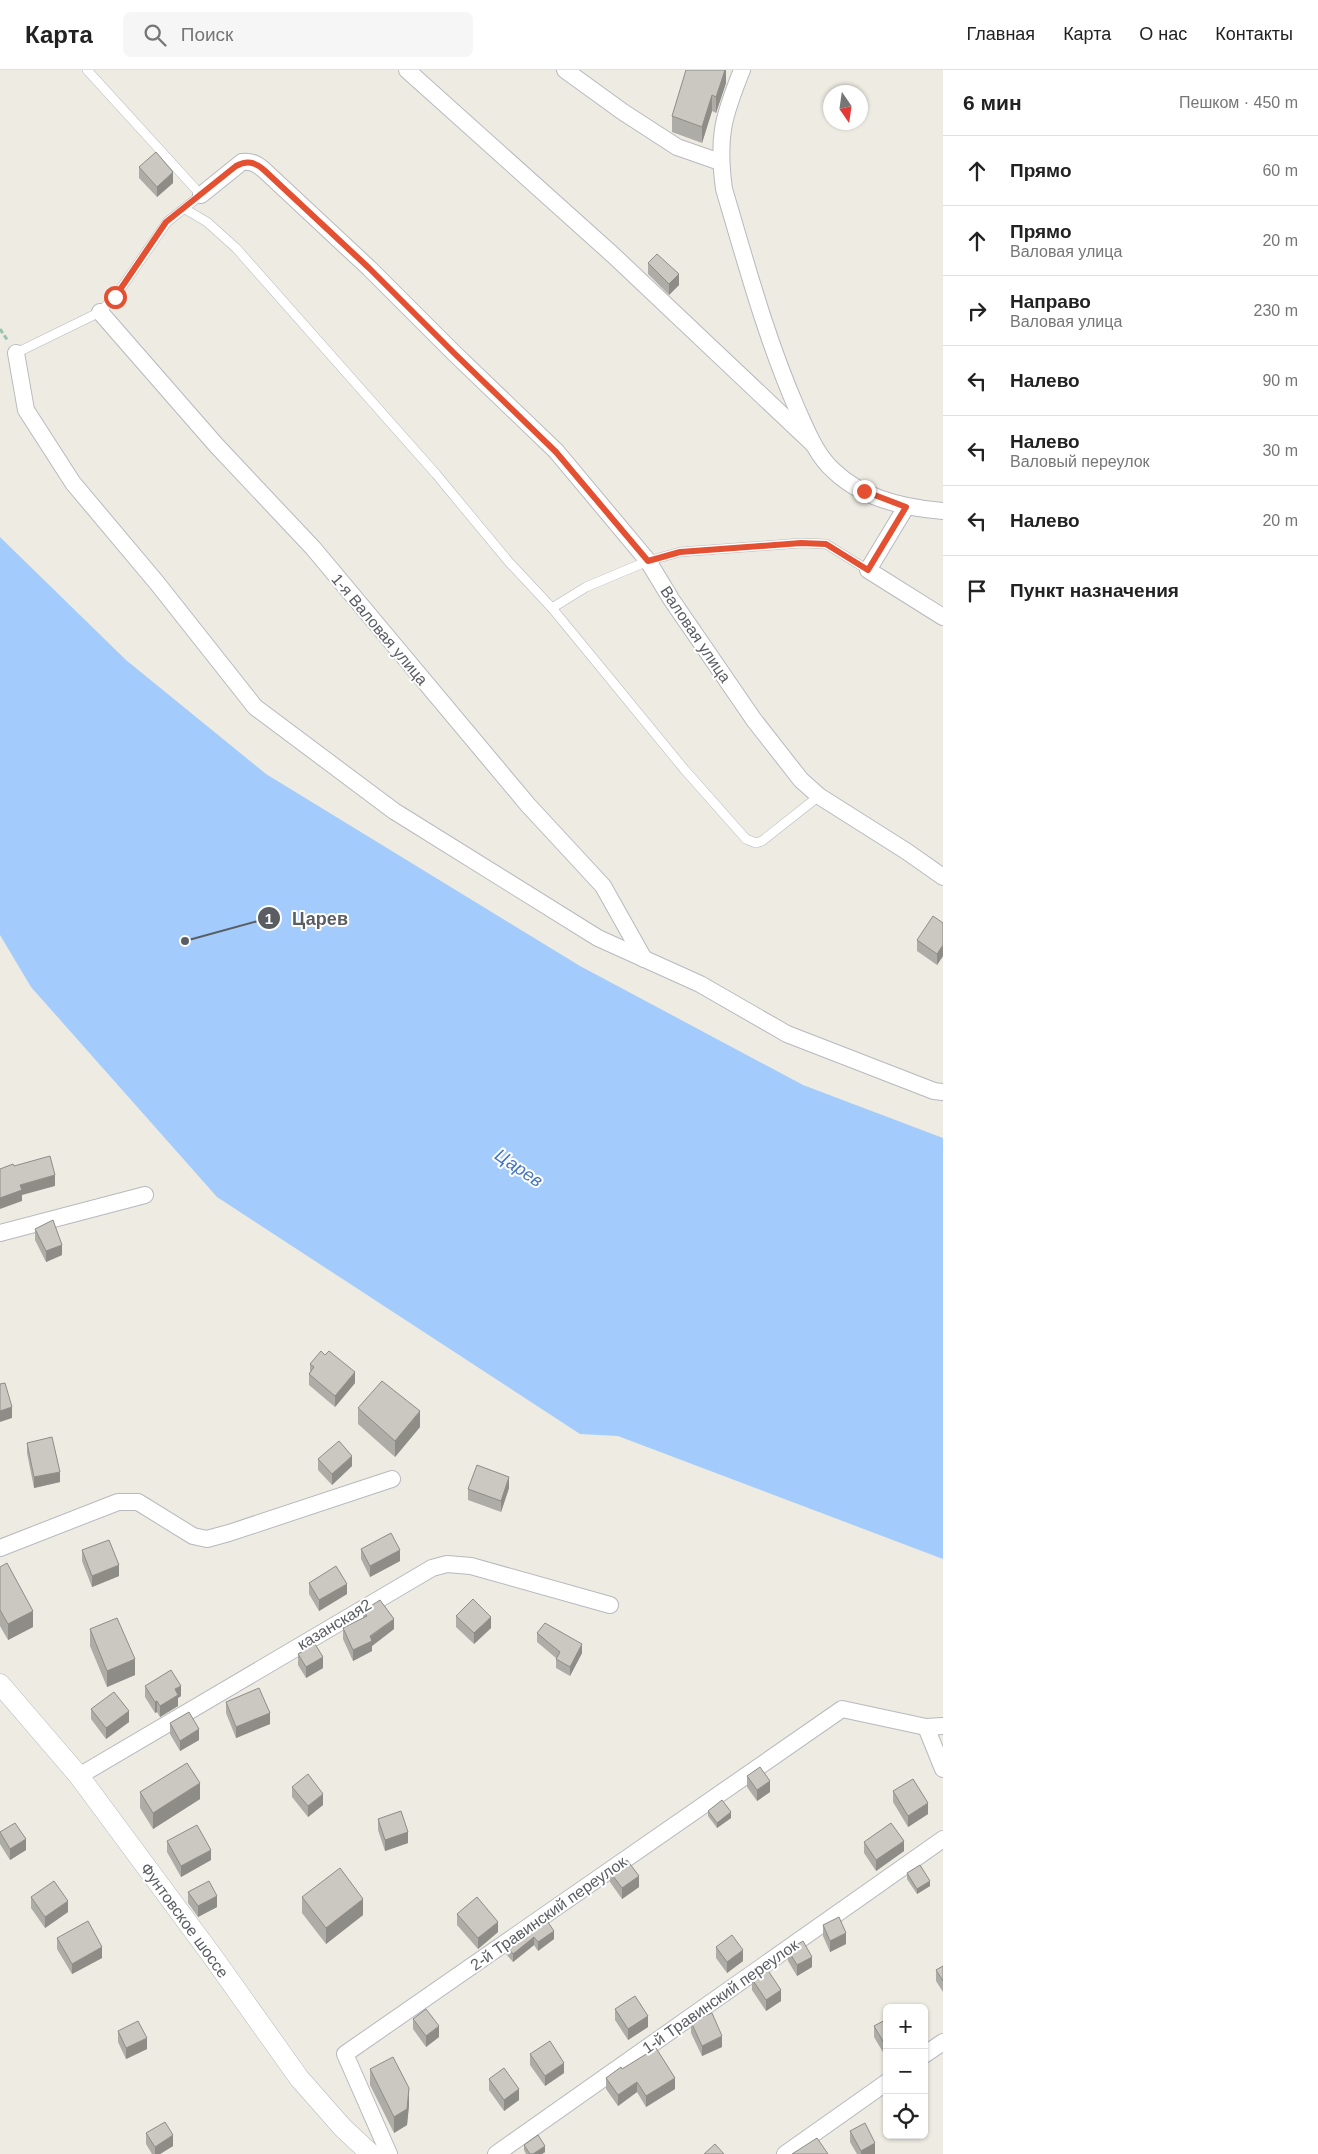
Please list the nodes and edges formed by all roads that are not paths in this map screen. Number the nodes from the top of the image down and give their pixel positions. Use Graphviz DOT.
graph roads {
  1 [pos="87,70"];
  2 [pos="407,70"];
  3 [pos="565,70"];
  4 [pos="742,70"];
  5 [pos="720,162"];
  6 [pos="201,195"];
  7 [pos="186,209"];
  8 [pos="100,312"];
  9 [pos="16,353"];
  10 [pos="813,444"];
  11 [pos="906,507"];
  12 [pos="943,511"];
  13 [pos="648,561"];
  14 [pos="868,570"];
  15 [pos="552,608"];
  16 [pos="943,617"];
  17 [pos="819,796"];
  18 [pos="943,877"];
  19 [pos="644,958"];
  20 [pos="943,1092"];
  21 [pos="144,1195"];
  22 [pos="0,1233"];
  23 [pos="392,1479"];
  24 [pos="0,1548"];
  25 [pos="610,1605"];
  26 [pos="0,1684"];
  27 [pos="943,1726"];
  28 [pos="926,1727"];
  29 [pos="943,1770"];
  30 [pos="79,1776"];
  31 [pos="943,1839"];
  32 [pos="943,2042"];
  33 [pos="928,2052"];
  34 [pos="883,2085"];
  35 [pos="371,2154"];
  36 [pos="389,2154"];
  37 [pos="496,2154"];
  38 [pos="785,2154"];
  1 -- 6 [label="lane"];
  2 -- 10 [label="street"];
  3 -- 5 [label="street"];
  4 -- 5 [label="street"];
  5 -- 10 [label="street"];
  6 -- 7 [label="lane"];
  6 -- 13 [label="street, Валовая улица"];
  7 -- 8 [label="lane"];
  7 -- 15 [label="lane"];
  8 -- 9 [label="lane"];
  8 -- 19 [label="street, 1-я Валовая улица"];
  9 -- 19 [label="street"];
  10 -- 11 [label="street"];
  11 -- 12 [label="street"];
  11 -- 14 [label="street"];
  13 -- 14 [label="lane"];
  13 -- 15 [label="lane"];
  13 -- 17 [label="street, Валовая улица"];
  14 -- 16 [label="street"];
  15 -- 17 [label="lane"];
  17 -- 18 [label="street, Валовая улица"];
  19 -- 20 [label="street"];
  21 -- 22 [label="street"];
  23 -- 24 [label="street"];
  25 -- 30 [label="street, казанская2"];
  26 -- 30 [label="street, Фунтовское шоссе"];
  27 -- 28 [label="street"];
  28 -- 29 [label="street"];
  28 -- 36 [label="street, 2-й Травинский переулок"];
  30 -- 35 [label="street, Фунтовское шоссе"];
  31 -- 37 [label="street, 1-й Травинский переулок"];
  32 -- 33 [label="street"];
  34 -- 38 [label="street"];
}
